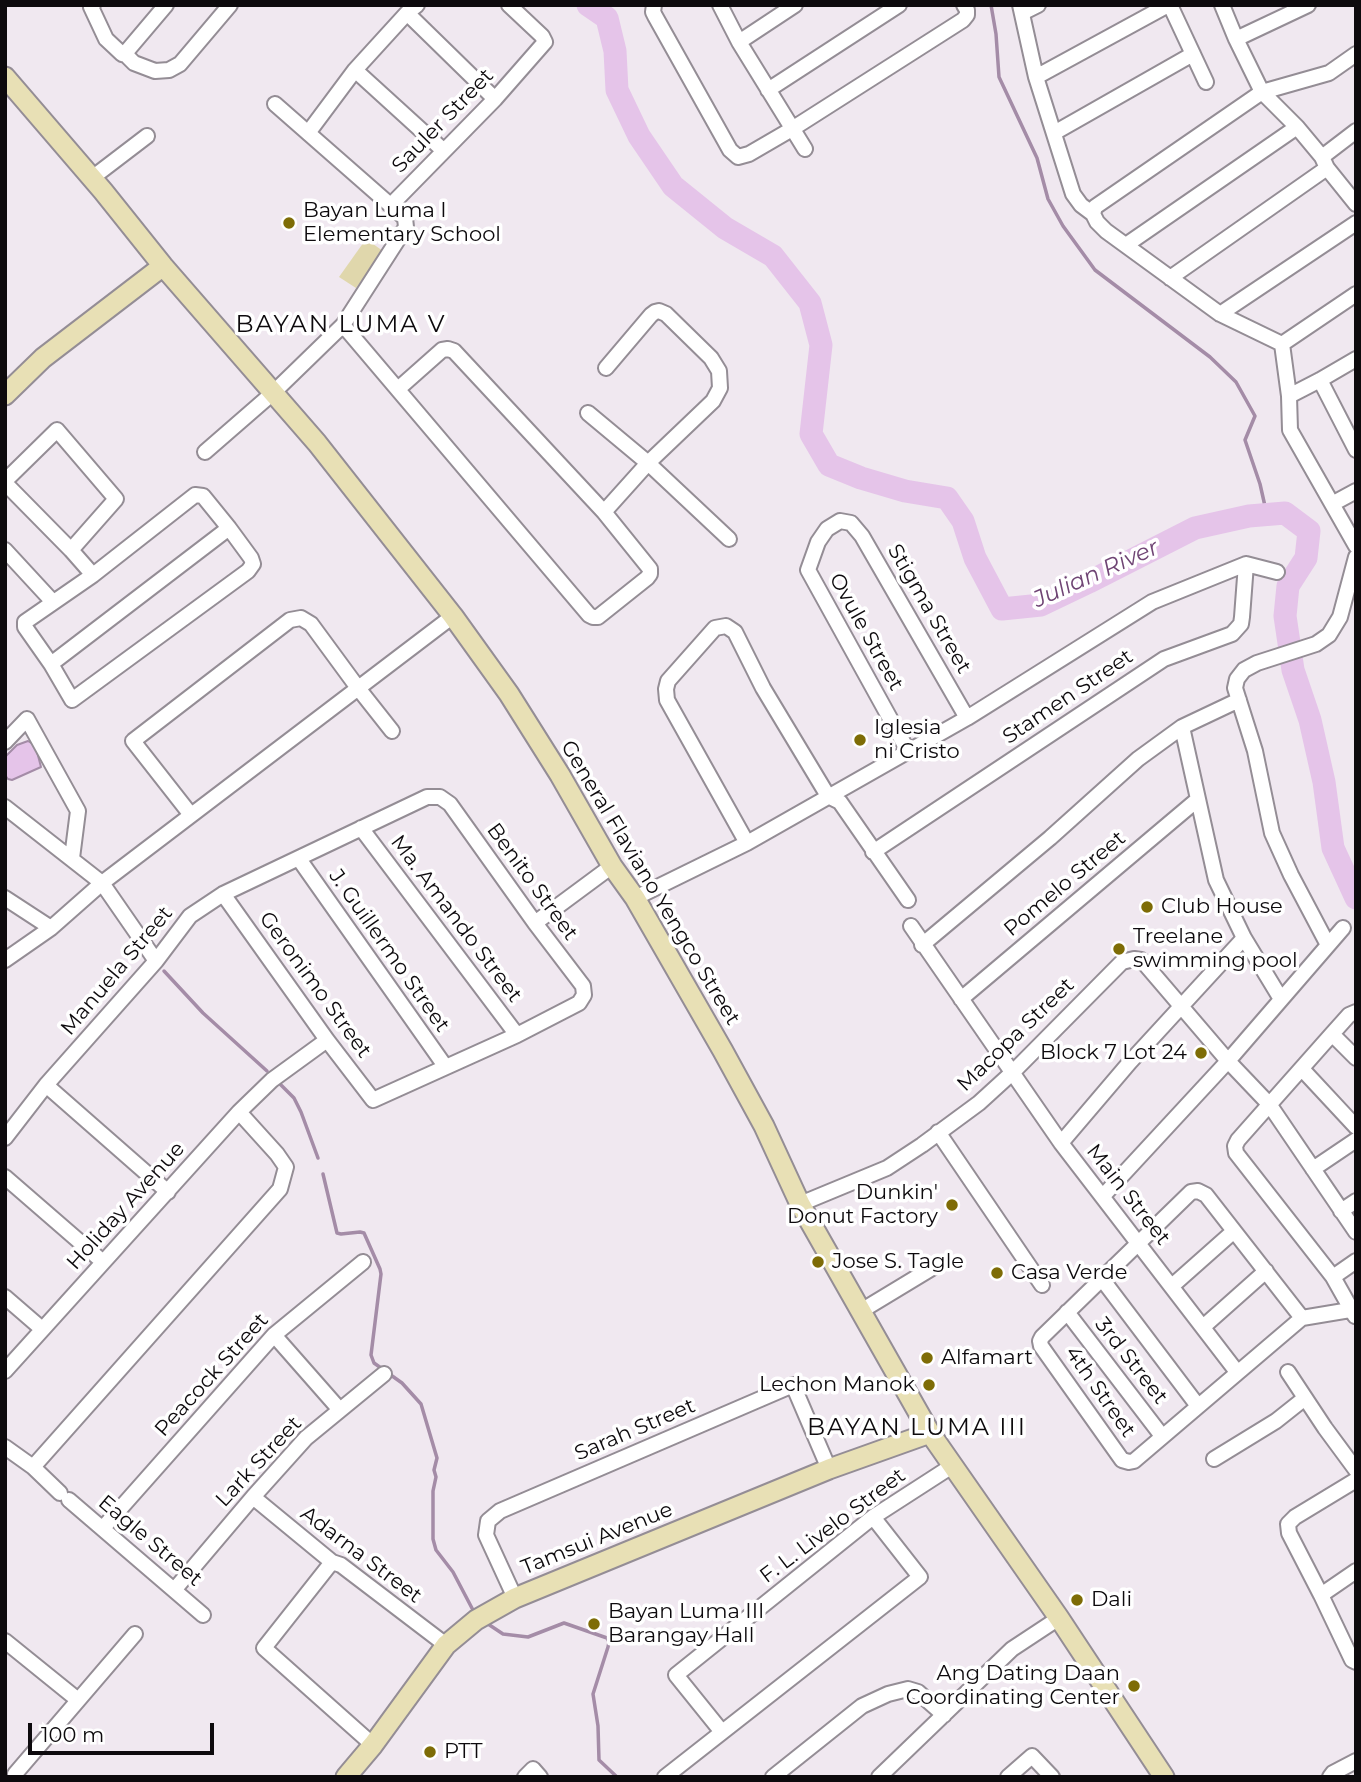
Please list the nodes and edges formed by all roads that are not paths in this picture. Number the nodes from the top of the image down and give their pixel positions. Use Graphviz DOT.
graph roads {
  1 [pos="93,5"];
  2 [pos="166,5"];
  3 [pos="230,5"];
  4 [pos="509,5"];
  5 [pos="654,5"];
  6 [pos="720,5"];
  7 [pos="795,5"];
  8 [pos="899,5"];
  9 [pos="964,5"];
  10 [pos="1038,5"];
  11 [pos="1169,5"];
  12 [pos="1222,5"];
  13 [pos="1308,5"];
  14 [pos="412,9"];
  15 [pos="1021,9"];
  16 [pos="1236,39"];
  17 [pos="739,42"];
  18 [pos="127,51"];
  19 [pos="1193,54"];
  20 [pos="1356,54"];
  21 [pos="355,70"];
  22 [pos="5,77"];
  23 [pos="1036,77"];
  24 [pos="1206,82"];
  25 [pos="768,90"];
  26 [pos="1262,92"];
  27 [pos="495,99"];
  28 [pos="275,104"];
  29 [pos="1297,127"];
  30 [pos="792,130"];
  31 [pos="1356,131"];
  32 [pos="308,133"];
  33 [pos="1054,133"];
  34 [pos="147,136"];
  35 [pos="805,149"];
  36 [pos="444,151"];
  37 [pos="1324,162"];
  38 [pos="92,178"];
  39 [pos="1356,204"];
  40 [pos="391,205"];
  41 [pos="1093,214"];
  42 [pos="1356,223"];
  43 [pos="1126,245"];
  44 [pos="163,266"];
  45 [pos="1170,278"];
  46 [pos="1356,294"];
  47 [pos="1220,314"];
  48 [pos="342,325"];
  49 [pos="1282,344"];
  50 [pos="1356,359"];
  51 [pos="606,368"];
  52 [pos="1320,380"];
  53 [pos="398,389"];
  54 [pos="275,392"];
  55 [pos="5,394"];
  56 [pos="1289,396"];
  57 [pos="588,413"];
  58 [pos="1356,450"];
  59 [pos="205,452"];
  60 [pos="648,463"];
  61 [pos="7,487"];
  62 [pos="1356,491"];
  63 [pos="1332,504"];
  64 [pos="604,512"];
  65 [pos="851,523"];
  66 [pos="229,528"];
  67 [pos="729,539"];
  68 [pos="1356,546"];
  69 [pos="5,550"];
  70 [pos="71,550"];
  71 [pos="1356,557"];
  72 [pos="1246,564"];
  73 [pos="1277,572"];
  74 [pos="93,575"];
  75 [pos="53,602"];
  76 [pos="1356,608"];
  77 [pos="453,616"];
  78 [pos="1340,617"];
  79 [pos="51,664"];
  80 [pos="358,688"];
  81 [pos="1239,700"];
  82 [pos="967,718"];
  83 [pos="1182,727"];
  84 [pos="392,731"];
  85 [pos="5,742"];
  86 [pos="908,751"];
  87 [pos="828,796"];
  88 [pos="440,797"];
  89 [pos="1197,800"];
  90 [pos="5,807"];
  91 [pos="191,815"];
  92 [pos="361,828"];
  93 [pos="747,843"];
  94 [pos="873,852"];
  95 [pos="72,858"];
  96 [pos="299,859"];
  97 [pos="612,866"];
  98 [pos="102,883"];
  99 [pos="223,894"];
  100 [pos="5,898"];
  101 [pos="635,898"];
  102 [pos="908,900"];
  103 [pos="535,923"];
  104 [pos="911,926"];
  105 [pos="51,928"];
  106 [pos="1343,928"];
  107 [pos="1244,938"];
  108 [pos="922,945"];
  109 [pos="1328,945"];
  110 [pos="5,960"];
  111 [pos="156,961"];
  112 [pos="961,999"];
  113 [pos="1282,999"];
  114 [pos="1181,1005"];
  115 [pos="1356,1012"];
  116 [pos="517,1034"];
  117 [pos="1332,1034"];
  118 [pos="327,1040"];
  119 [pos="1356,1058"];
  120 [pos="1228,1061"];
  121 [pos="445,1066"];
  122 [pos="1302,1069"];
  123 [pos="1013,1072"];
  124 [pos="46,1085"];
  125 [pos="1269,1104"];
  126 [pos="239,1112"];
  127 [pos="1356,1127"];
  128 [pos="938,1132"];
  129 [pos="7,1133"];
  130 [pos="1356,1140"];
  131 [pos="1061,1143"];
  132 [pos="1313,1169"];
  133 [pos="5,1177"];
  134 [pos="168,1192"];
  135 [pos="1103,1196"];
  136 [pos="1356,1201"];
  137 [pos="800,1204"];
  138 [pos="1341,1211"];
  139 [pos="1234,1231"];
  140 [pos="1356,1232"];
  141 [pos="1139,1243"];
  142 [pos="1356,1261"];
  143 [pos="103,1262"];
  144 [pos="362,1262"];
  145 [pos="937,1265"];
  146 [pos="1266,1271"];
  147 [pos="1333,1277"];
  148 [pos="1102,1279"];
  149 [pos="1042,1285"];
  150 [pos="1172,1286"];
  151 [pos="5,1297"];
  152 [pos="861,1311"];
  153 [pos="1067,1312"];
  154 [pos="1355,1312"];
  155 [pos="1302,1318"];
  156 [pos="1203,1327"];
  157 [pos="42,1329"];
  158 [pos="274,1335"];
  159 [pos="5,1371"];
  160 [pos="1288,1372"];
  161 [pos="1237,1373"];
  162 [pos="384,1374"];
  163 [pos="1305,1398"];
  164 [pos="1198,1406"];
  165 [pos="340,1410"];
  166 [pos="930,1433"];
  167 [pos="1162,1436"];
  168 [pos="5,1447"];
  169 [pos="1214,1459"];
  170 [pos="952,1466"];
  171 [pos="33,1467"];
  172 [pos="828,1469"];
  173 [pos="1356,1470"];
  174 [pos="1356,1480"];
  175 [pos="253,1497"];
  176 [pos="873,1517"];
  177 [pos="103,1528"];
  178 [pos="331,1562"];
  179 [pos="1356,1571"];
  180 [pos="175,1589"];
  181 [pos="1321,1595"];
  182 [pos="515,1598"];
  183 [pos="204,1615"];
  184 [pos="1059,1618"];
  185 [pos="135,1634"];
  186 [pos="5,1641"];
  187 [pos="446,1645"];
  188 [pos="1356,1662"];
  189 [pos="78,1700"];
  190 [pos="944,1715"];
  191 [pos="722,1732"];
  192 [pos="373,1745"];
  193 [pos="1356,1761"];
  194 [pos="15,1774"];
  195 [pos="346,1777"];
  196 [pos="525,1777"];
  197 [pos="540,1777"];
  198 [pos="665,1777"];
  199 [pos="773,1777"];
  200 [pos="879,1777"];
  201 [pos="1007,1777"];
  202 [pos="1052,1777"];
  203 [pos="1164,1777"];
  204 [pos="1330,1777"];
  1 -- 18 [label="street"];
  2 -- 18 [label="street"];
  3 -- 18 [label="street"];
  4 -- 27 [label="street, Sauler Street"];
  5 -- 30 [label="street"];
  6 -- 17 [label="street"];
  7 -- 17 [label="street"];
  8 -- 25 [label="street"];
  9 -- 30 [label="street"];
  10 -- 15 [label="street"];
  11 -- 19 [label="street"];
  11 -- 23 [label="street"];
  12 -- 16 [label="street"];
  13 -- 16 [label="street"];
  14 -- 21 [label="street"];
  14 -- 27 [label="street"];
  15 -- 23 [label="street"];
  16 -- 26 [label="street"];
  17 -- 25 [label="street"];
  19 -- 24 [label="street"];
  19 -- 33 [label="street"];
  20 -- 26 [label="street"];
  21 -- 32 [label="street"];
  21 -- 36 [label="street"];
  22 -- 38 [label="main road, General Flaviano Yengco Street"];
  23 -- 33 [label="street"];
  25 -- 30 [label="street"];
  26 -- 29 [label="street"];
  26 -- 41 [label="street"];
  27 -- 36 [label="street, Sauler Street"];
  28 -- 32 [label="street"];
  29 -- 37 [label="street"];
  29 -- 43 [label="street"];
  30 -- 35 [label="street"];
  31 -- 37 [label="street"];
  32 -- 40 [label="street"];
  33 -- 41 [label="street"];
  34 -- 38 [label="street"];
  36 -- 40 [label="street, Sauler Street"];
  37 -- 39 [label="street"];
  37 -- 45 [label="street"];
  38 -- 44 [label="main road, General Flaviano Yengco Street"];
  40 -- 48 [label="street, Sauler Street"];
  41 -- 43 [label="street"];
  42 -- 47 [label="street"];
  43 -- 45 [label="street"];
  44 -- 54 [label="main road, General Flaviano Yengco Street"];
  44 -- 55 [label="main road"];
  45 -- 47 [label="street"];
  46 -- 49 [label="street"];
  47 -- 49 [label="street"];
  48 -- 53 [label="street"];
  48 -- 54 [label="street, Sauler Street"];
  49 -- 56 [label="street"];
  50 -- 52 [label="street"];
  51 -- 60 [label="street"];
  52 -- 56 [label="street"];
  52 -- 58 [label="street"];
  53 -- 64 [label="street"];
  53 -- 64 [label="street"];
  54 -- 59 [label="street, Sauler Street"];
  54 -- 77 [label="main road, General Flaviano Yengco Street"];
  56 -- 63 [label="street"];
  57 -- 60 [label="street"];
  60 -- 64 [label="street"];
  60 -- 67 [label="street"];
  61 -- 70 [label="street"];
  61 -- 70 [label="street"];
  62 -- 63 [label="street"];
  63 -- 68 [label="street"];
  65 -- 82 [label="street, Stigma Street"];
  65 -- 86 [label="street, Ovule Street"];
  66 -- 74 [label="street"];
  66 -- 79 [label="street"];
  66 -- 79 [label="street"];
  69 -- 75 [label="street"];
  70 -- 74 [label="street"];
  71 -- 78 [label="street"];
  72 -- 73 [label="street"];
  72 -- 82 [label="street"];
  72 -- 94 [label="street, Stamen Street"];
  74 -- 75 [label="street"];
  75 -- 79 [label="street"];
  76 -- 78 [label="street"];
  77 -- 80 [label="street"];
  77 -- 97 [label="main road, General Flaviano Yengco Street"];
  78 -- 81 [label="street"];
  80 -- 84 [label="street"];
  80 -- 91 [label="street"];
  80 -- 91 [label="street"];
  81 -- 83 [label="street"];
  81 -- 109 [label="street"];
  82 -- 86 [label="street"];
  83 -- 89 [label="street"];
  83 -- 108 [label="street"];
  85 -- 95 [label="street"];
  86 -- 87 [label="street"];
  87 -- 93 [label="street"];
  87 -- 93 [label="street"];
  87 -- 94 [label="street"];
  88 -- 92 [label="street, Manuela Street"];
  88 -- 103 [label="street, Benito Street"];
  89 -- 107 [label="street"];
  89 -- 112 [label="street, Pomelo Street"];
  90 -- 95 [label="street"];
  91 -- 98 [label="street"];
  92 -- 96 [label="street, Manuela Street"];
  92 -- 116 [label="street, Ma. Amando Street"];
  93 -- 101 [label="street"];
  94 -- 102 [label="street"];
  95 -- 98 [label="street"];
  96 -- 99 [label="street, Manuela Street"];
  96 -- 121 [label="street, J. Guillermo Street"];
  97 -- 101 [label="main road, General Flaviano Yengco Street"];
  97 -- 103 [label="street"];
  98 -- 105 [label="street"];
  98 -- 111 [label="street"];
  99 -- 111 [label="street, Manuela Street"];
  99 -- 118 [label="street, Geronimo Street"];
  100 -- 105 [label="street"];
  101 -- 137 [label="main road, General Flaviano Yengco Street"];
  103 -- 116 [label="street, Benito Street"];
  104 -- 108 [label="street, Main Street"];
  105 -- 110 [label="street"];
  106 -- 109 [label="street"];
  107 -- 113 [label="street"];
  107 -- 114 [label="street"];
  108 -- 112 [label="street, Main Street"];
  109 -- 113 [label="street"];
  111 -- 124 [label="street, Manuela Street"];
  112 -- 123 [label="street, Main Street"];
  113 -- 120 [label="street"];
  114 -- 120 [label="street, Macopa Street"];
  114 -- 123 [label="street, Macopa Street"];
  114 -- 131 [label="street"];
  115 -- 117 [label="street"];
  116 -- 121 [label="street"];
  117 -- 119 [label="street"];
  117 -- 122 [label="street"];
  118 -- 121 [label="street, Geronimo Street"];
  118 -- 126 [label="street, Holiday Avenue"];
  120 -- 125 [label="street, Macopa Street"];
  120 -- 135 [label="street"];
  122 -- 125 [label="street"];
  122 -- 127 [label="street"];
  123 -- 128 [label="street, Macopa Street"];
  123 -- 131 [label="street, Main Street"];
  124 -- 129 [label="street, Manuela Street"];
  124 -- 134 [label="street"];
  125 -- 132 [label="street, Macopa Street"];
  125 -- 147 [label="street"];
  126 -- 134 [label="street, Holiday Avenue"];
  126 -- 171 [label="street"];
  128 -- 137 [label="street, Macopa Street"];
  128 -- 149 [label="street"];
  130 -- 132 [label="street"];
  131 -- 135 [label="street, Main Street"];
  132 -- 138 [label="street, Macopa Street"];
  133 -- 143 [label="street"];
  134 -- 143 [label="street, Holiday Avenue"];
  135 -- 141 [label="street, Main Street"];
  136 -- 138 [label="street"];
  137 -- 152 [label="main road, General Flaviano Yengco Street"];
  138 -- 140 [label="street, Macopa Street"];
  139 -- 141 [label="street, 4th Street"];
  139 -- 146 [label="street"];
  139 -- 150 [label="street"];
  141 -- 148 [label="street, 4th Street"];
  141 -- 150 [label="street, Main Street"];
  142 -- 147 [label="street"];
  143 -- 157 [label="street, Holiday Avenue"];
  144 -- 158 [label="street, Peacock Street"];
  145 -- 152 [label="street"];
  146 -- 155 [label="street"];
  146 -- 156 [label="street"];
  147 -- 154 [label="street"];
  148 -- 153 [label="street, 4th Street"];
  148 -- 164 [label="street"];
  150 -- 156 [label="street, Main Street"];
  151 -- 157 [label="street"];
  152 -- 166 [label="main road, General Flaviano Yengco Street"];
  153 -- 167 [label="street, 3rd Street"];
  153 -- 167 [label="street, 4th Street"];
  154 -- 155 [label="street"];
  155 -- 161 [label="street"];
  156 -- 161 [label="street, Main Street"];
  157 -- 159 [label="street, Holiday Avenue"];
  158 -- 165 [label="street"];
  158 -- 177 [label="street, Peacock Street"];
  160 -- 163 [label="street"];
  161 -- 164 [label="street, 4th Street"];
  162 -- 165 [label="street, Lark Street"];
  163 -- 169 [label="street"];
  163 -- 173 [label="street"];
  164 -- 167 [label="street, 4th Street"];
  165 -- 175 [label="street, Lark Street"];
  166 -- 170 [label="main road, General Flaviano Yengco Street"];
  166 -- 172 [label="main road, Tamsui Avenue"];
  168 -- 171 [label="street, Eagle Street"];
  170 -- 176 [label="street, F. L. Livelo Street"];
  170 -- 184 [label="main road, General Flaviano Yengco Street"];
  171 -- 177 [label="street, Eagle Street"];
  172 -- 182 [label="main road, Tamsui Avenue"];
  172 -- 182 [label="street, Sarah Street"];
  174 -- 181 [label="street"];
  175 -- 178 [label="street, Adarna Street"];
  175 -- 180 [label="street, Lark Street"];
  176 -- 191 [label="street, F. L. Livelo Street"];
  176 -- 191 [label="street"];
  177 -- 180 [label="street, Eagle Street"];
  178 -- 187 [label="street, Adarna Street"];
  178 -- 192 [label="street"];
  179 -- 181 [label="street"];
  180 -- 183 [label="street, Eagle Street"];
  181 -- 188 [label="street"];
  182 -- 187 [label="main road, Tamsui Avenue"];
  184 -- 190 [label="street"];
  184 -- 203 [label="main road, General Flaviano Yengco Street"];
  185 -- 189 [label="street"];
  186 -- 189 [label="street"];
  187 -- 192 [label="main road, Tamsui Avenue"];
  189 -- 194 [label="street"];
  190 -- 199 [label="street"];
  190 -- 200 [label="street"];
  191 -- 198 [label="street"];
  192 -- 195 [label="main road, Tamsui Avenue"];
  193 -- 204 [label="street"];
  196 -- 197 [label="street"];
  201 -- 202 [label="street"];
}
